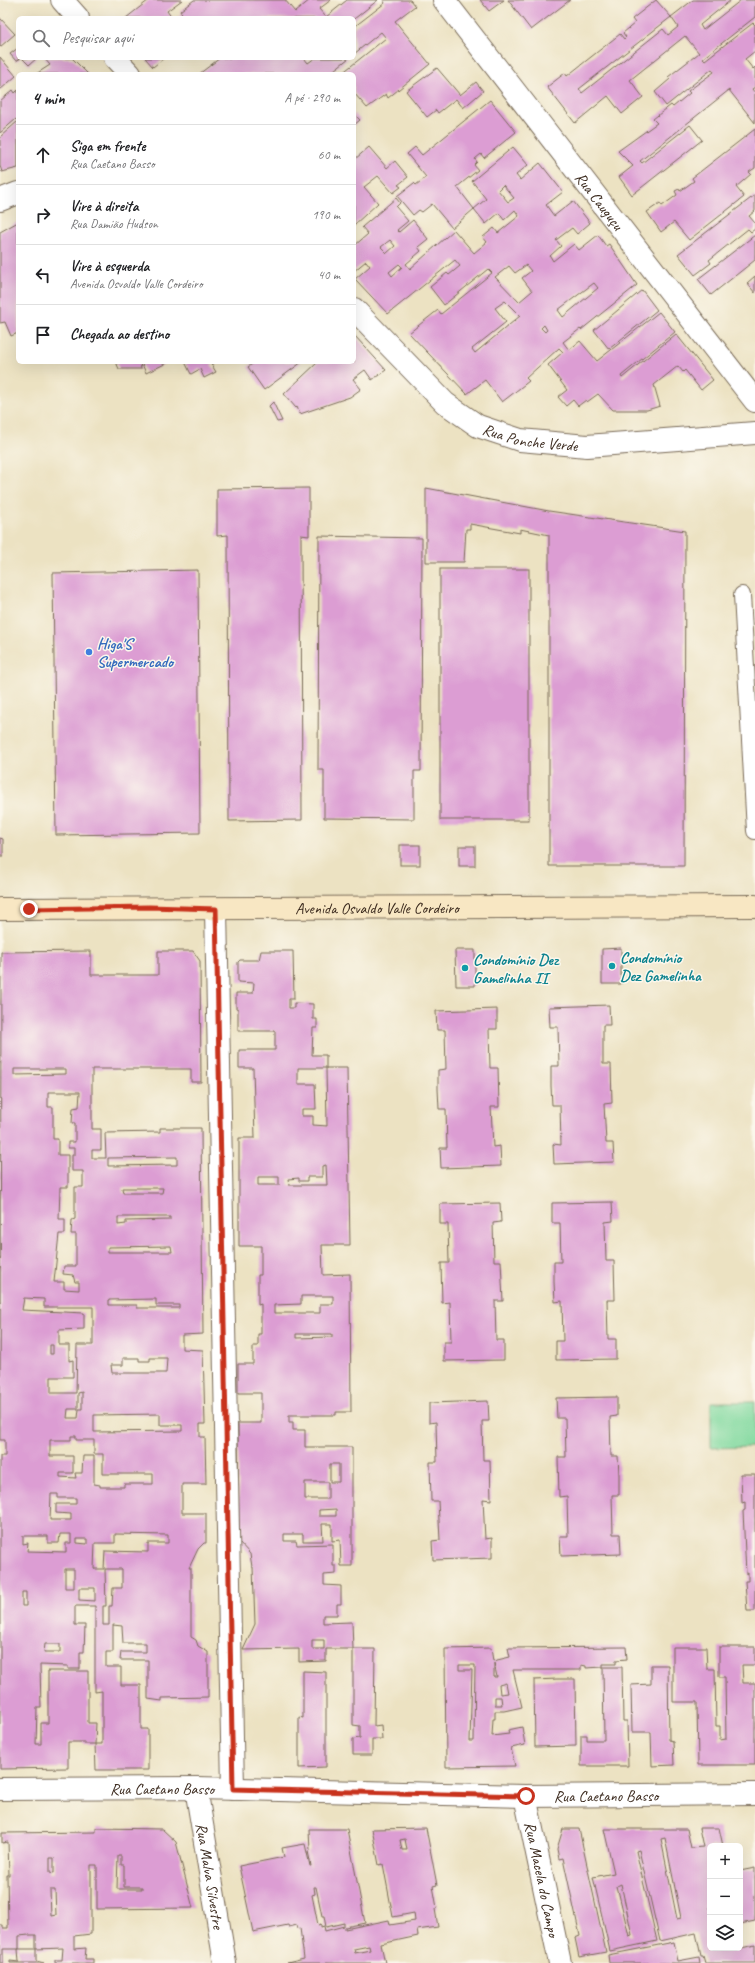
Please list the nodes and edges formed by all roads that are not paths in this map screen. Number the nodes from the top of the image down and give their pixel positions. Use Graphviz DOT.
graph roads {
  1 [pos="62,0"];
  2 [pos="444,0"];
  3 [pos="76,16"];
  4 [pos="117,60"];
  5 [pos="128,72"];
  6 [pos="16,194"];
  7 [pos="0,200"];
  8 [pos="356,311"];
  9 [pos="755,401"];
  10 [pos="755,433"];
  11 [pos="742,595"];
  12 [pos="755,831"];
  13 [pos="755,906"];
  14 [pos="0,909"];
  15 [pos="216,909"];
  16 [pos="196,1788"];
  17 [pos="0,1789"];
  18 [pos="233,1789"];
  19 [pos="755,1794"];
  20 [pos="526,1796"];
  21 [pos="225,1963"];
  22 [pos="560,1963"];
  1 -- 3 [label="street"];
  2 -- 9 [label="street, Rua Cauguçu"];
  4 -- 5 [label="street"];
  6 -- 7 [label="street"];
  8 -- 10 [label="street, Rua Ponche Verde"];
  11 -- 12 [label="lane"];
  13 -- 15 [label="street, Avenida Osvaldo Valle Cordeiro"];
  14 -- 15 [label="street, Avenida Osvaldo Valle Cordeiro"];
  15 -- 18 [label="street"];
  16 -- 17 [label="street, Rua Caetano Basso"];
  16 -- 18 [label="street, Rua Caetano Basso"];
  16 -- 21 [label="street, Rua Malva Silvestre"];
  18 -- 20 [label="street, Rua Caetano Basso"];
  19 -- 20 [label="street, Rua Caetano Basso"];
  20 -- 22 [label="street, Rua Macela do Campo"];
}
